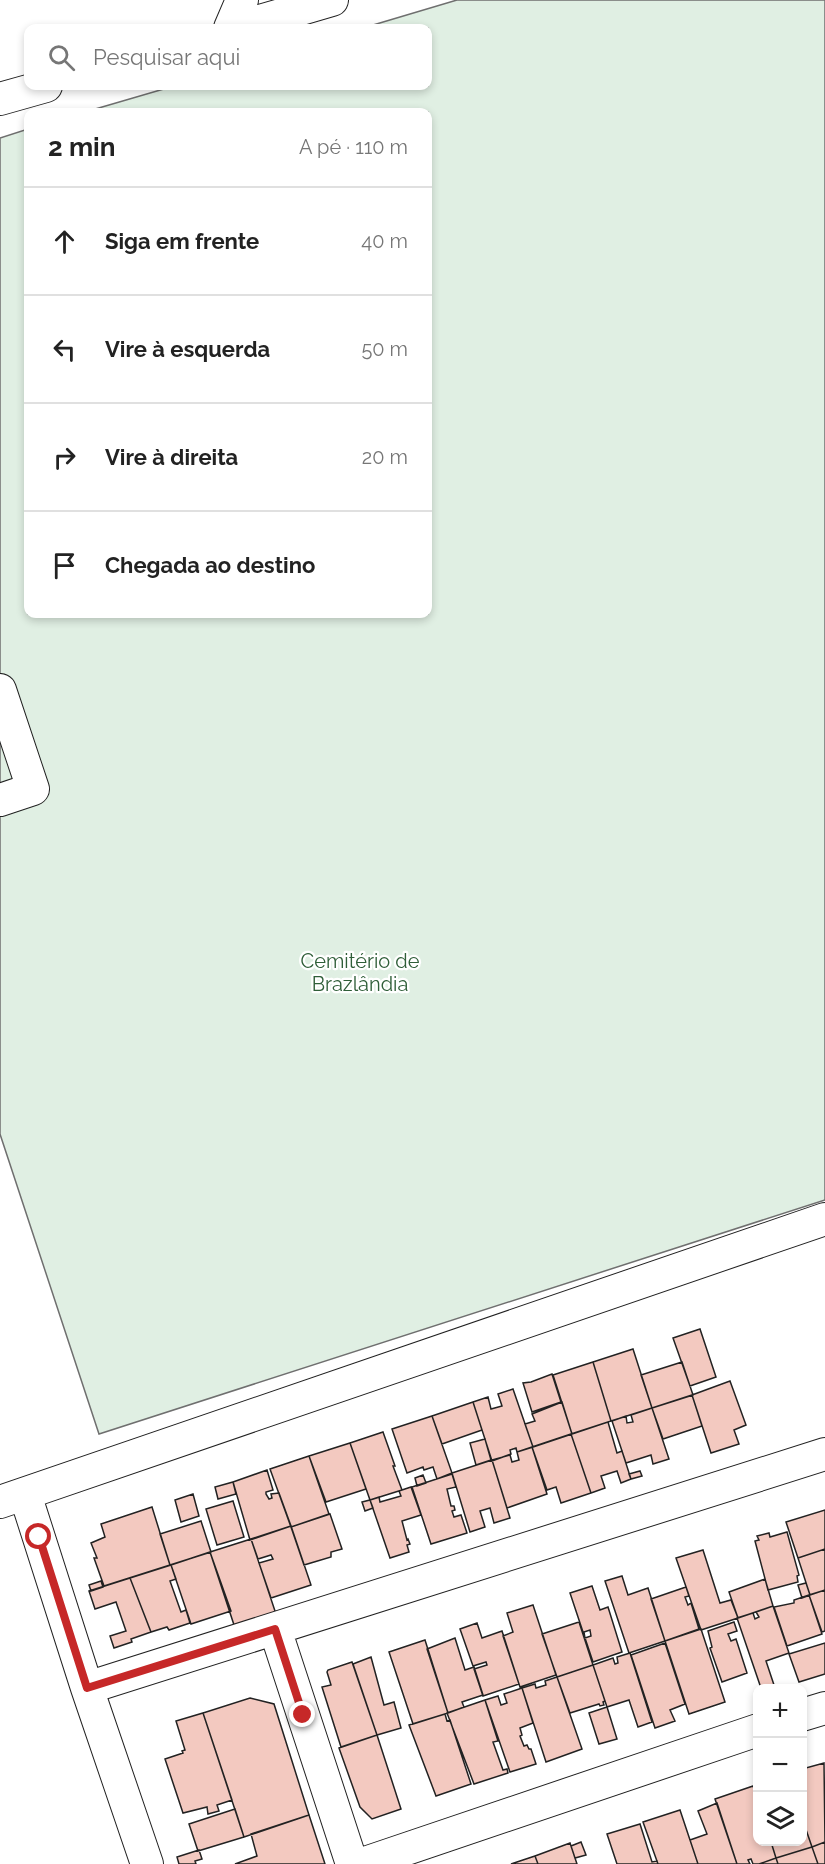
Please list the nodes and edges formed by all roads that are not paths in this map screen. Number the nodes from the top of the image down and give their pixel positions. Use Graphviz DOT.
graph roads {
  1 [pos="242,0"];
  2 [pos="332,0"];
  3 [pos="232,24"];
  4 [pos="250,24"];
  5 [pos="32,90"];
  6 [pos="0,99"];
  7 [pos="0,690"];
  8 [pos="0,800"];
  9 [pos="822,1228"];
  10 [pos="825,1454"];
  11 [pos="13,1498"];
  12 [pos="275,1629"];
  13 [pos="87,1688"];
  14 [pos="825,1708"];
  15 [pos="807,1713"];
  16 [pos="753,1732"];
  17 [pos="147,1864"];
  18 [pos="352,1864"];
  19 [pos="362,1864"];
  1 -- 3 [label="street"];
  2 -- 4 [label="street"];
  5 -- 6 [label="street"];
  7 -- 8 [label="street"];
  9 -- 11 [label="street"];
  10 -- 12 [label="street"];
  11 -- 13 [label="street"];
  12 -- 13 [label="street"];
  12 -- 18 [label="street"];
  13 -- 17 [label="street"];
  14 -- 15 [label="street"];
  16 -- 19 [label="street"];
}
